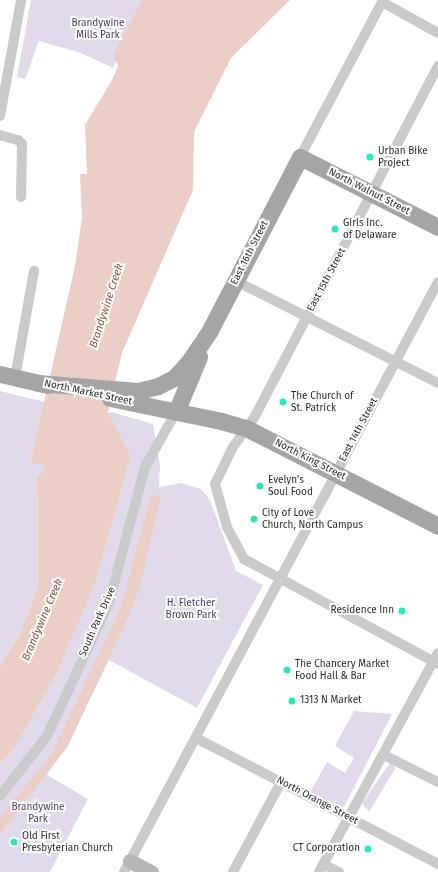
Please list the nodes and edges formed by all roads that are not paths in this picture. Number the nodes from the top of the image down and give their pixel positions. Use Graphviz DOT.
graph roads {
  1 [pos="21,0"];
  2 [pos="382,1"];
  3 [pos="438,33"];
  4 [pos="438,66"];
  5 [pos="3,80"];
  6 [pos="0,116"];
  7 [pos="0,135"];
  8 [pos="300,156"];
  9 [pos="373,193"];
  10 [pos="21,197"];
  11 [pos="438,227"];
  12 [pos="34,271"];
  13 [pos="236,281"];
  14 [pos="438,282"];
  15 [pos="307,316"];
  16 [pos="210,330"];
  17 [pos="396,361"];
  18 [pos="8,376"];
  19 [pos="438,382"];
  20 [pos="126,396"];
  21 [pos="176,412"];
  22 [pos="246,428"];
  23 [pos="336,473"];
  24 [pos="438,526"];
  25 [pos="279,579"];
  26 [pos="437,659"];
  27 [pos="196,738"];
  28 [pos="384,755"];
  29 [pos="281,782"];
  30 [pos="438,782"];
  31 [pos="0,796"];
  32 [pos="349,817"];
  33 [pos="438,864"];
  34 [pos="127,867"];
  35 [pos="321,868"];
  36 [pos="151,872"];
  37 [pos="233,872"];
  38 [pos="339,872"];
  1 -- 5 [label="street"];
  2 -- 3 [label="street"];
  2 -- 8 [label="street, East 16th Street"];
  4 -- 9 [label="street, East 15th Street"];
  5 -- 6 [label="street"];
  7 -- 10 [label="street"];
  8 -- 9 [label="main road, North Walnut Street"];
  8 -- 13 [label="main road, East 16th Street"];
  9 -- 11 [label="main road, North Walnut Street"];
  9 -- 15 [label="street, East 15th Street"];
  12 -- 18 [label="street"];
  13 -- 15 [label="street"];
  13 -- 16 [label="main road, East 16th Street"];
  14 -- 17 [label="street, East 14th Street"];
  15 -- 17 [label="street"];
  15 -- 22 [label="street, East 15th Street"];
  16 -- 20 [label="main road, East 16th Street"];
  16 -- 21 [label="main road"];
  17 -- 19 [label="street"];
  17 -- 23 [label="street, East 14th Street"];
  18 -- 20 [label="main road, North Market Street"];
  20 -- 21 [label="main road, North Market Street"];
  21 -- 22 [label="main road, North King Street"];
  21 -- 31 [label="street, South Park Drive"];
  22 -- 23 [label="main road, North King Street"];
  22 -- 25 [label="street"];
  23 -- 24 [label="main road, North King Street"];
  23 -- 25 [label="street, East 14th Street"];
  25 -- 26 [label="street"];
  25 -- 27 [label="street, East 14th Street"];
  26 -- 28 [label="street"];
  27 -- 29 [label="street, North Orange Street"];
  27 -- 34 [label="street, East 14th Street"];
  28 -- 30 [label="street"];
  28 -- 32 [label="street"];
  29 -- 32 [label="street, North Orange Street"];
  29 -- 37 [label="street"];
  32 -- 33 [label="street, North Orange Street"];
  32 -- 35 [label="street"];
  34 -- 36 [label="street"];
  35 -- 38 [label="street"];
}
